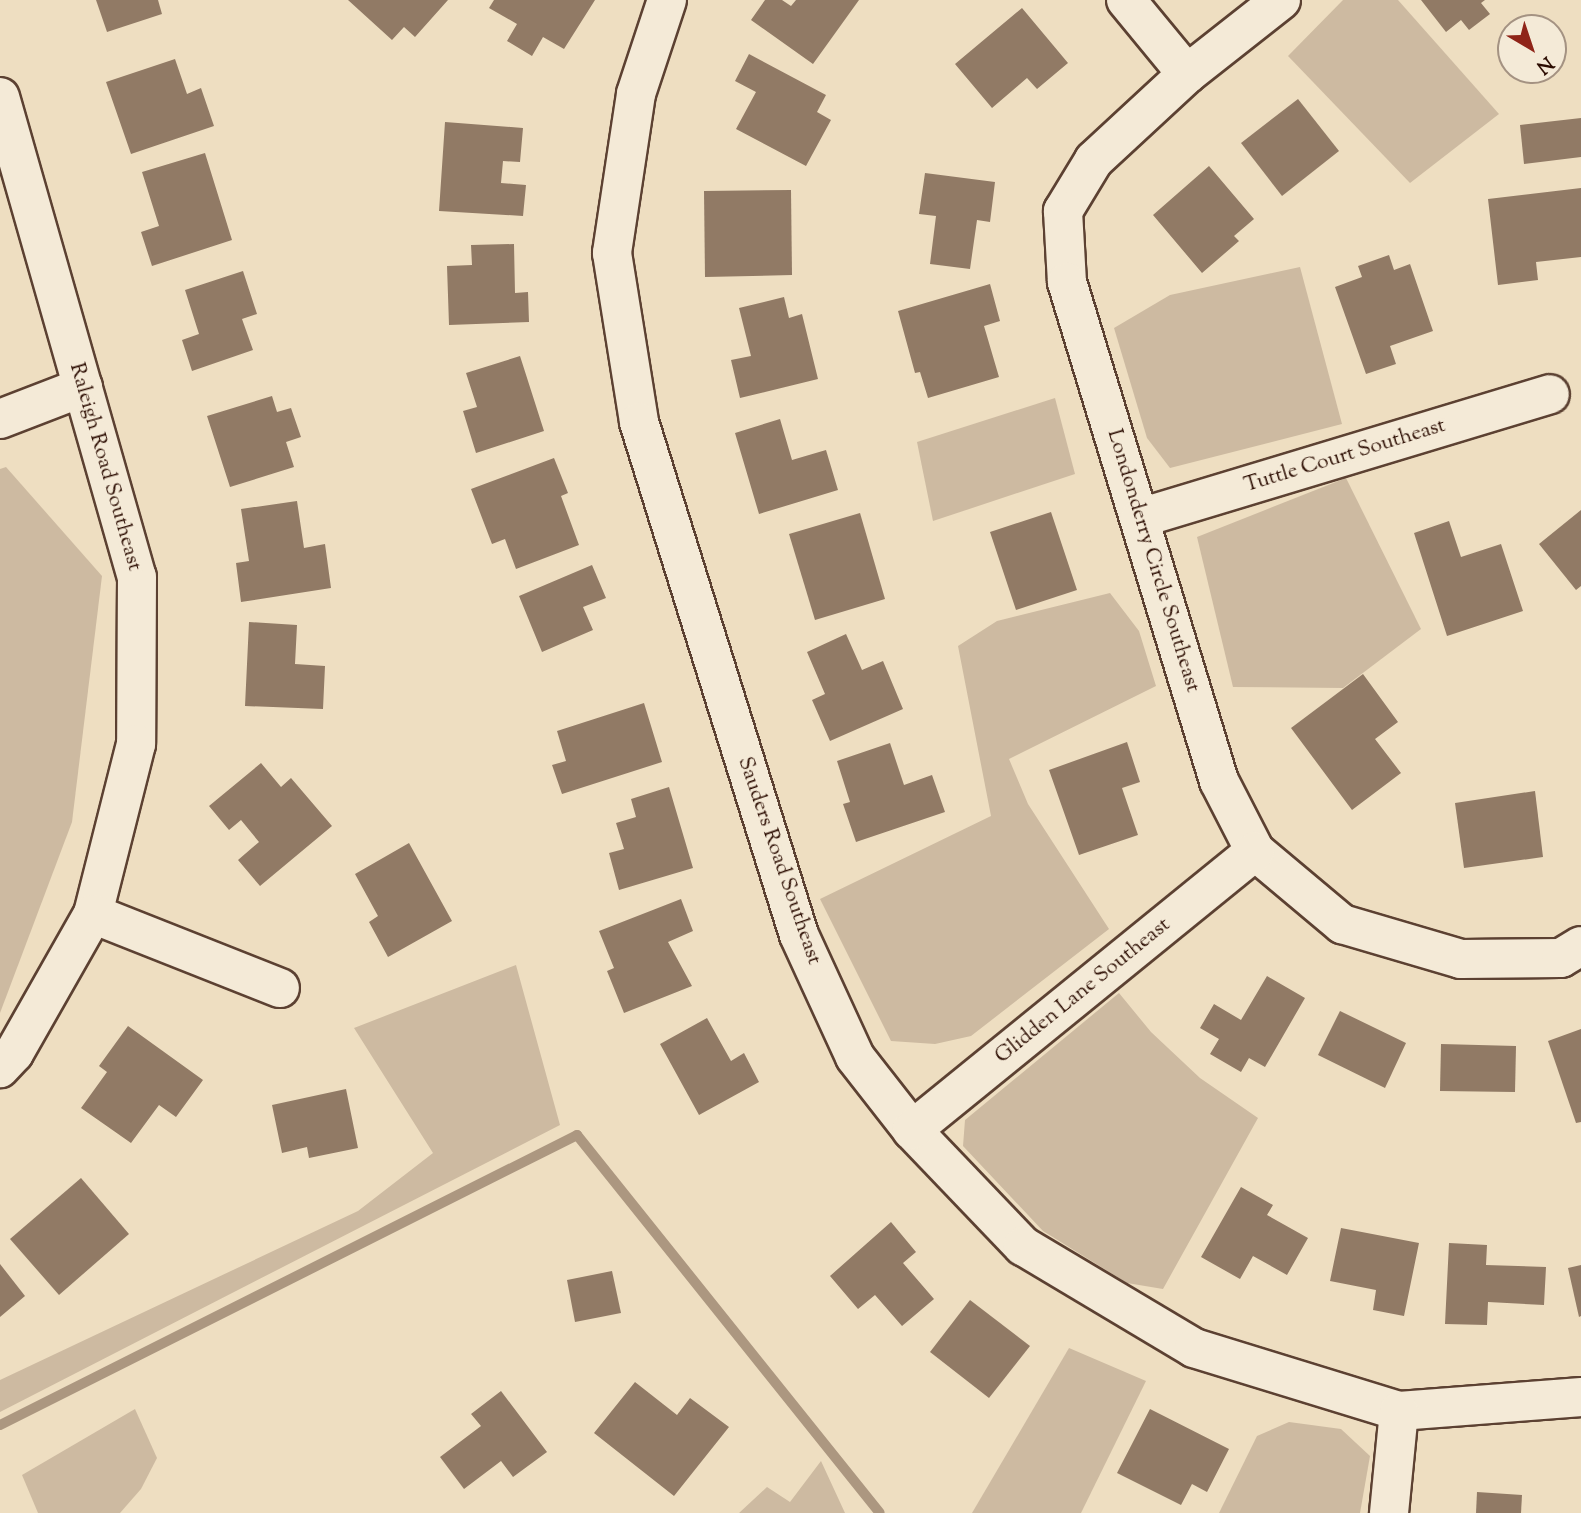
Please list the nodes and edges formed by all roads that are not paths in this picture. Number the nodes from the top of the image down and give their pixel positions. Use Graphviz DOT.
graph roads {
  1 [pos="667,0"];
  2 [pos="1126,0"];
  3 [pos="1281,0"];
  4 [pos="1187,74"];
  5 [pos="0,97"];
  6 [pos="83,387"];
  7 [pos="1550,394"];
  8 [pos="0,419"];
  9 [pos="1140,518"];
  10 [pos="1255,851"];
  11 [pos="93,914"];
  12 [pos="1581,946"];
  13 [pos="280,988"];
  14 [pos="0,1068"];
  15 [pos="912,1130"];
  16 [pos="1581,1397"];
  17 [pos="1399,1411"];
  18 [pos="1389,1513"];
  1 -- 15 [label="street, Sauders Road Southeast"];
  2 -- 4 [label="street"];
  3 -- 4 [label="street, Londonderry Circle Southeast"];
  4 -- 9 [label="street, Londonderry Circle Southeast"];
  5 -- 6 [label="street, Raleigh Road Southeast"];
  6 -- 8 [label="street"];
  6 -- 11 [label="street, Raleigh Road Southeast"];
  7 -- 9 [label="street, Tuttle Court Southeast"];
  9 -- 10 [label="street, Londonderry Circle Southeast"];
  10 -- 12 [label="street, Londonderry Circle Southeast"];
  10 -- 15 [label="street, Glidden Lane Southeast"];
  11 -- 13 [label="street"];
  11 -- 14 [label="street, Raleigh Road Southeast"];
  15 -- 17 [label="street, Sauders Road Southeast"];
  16 -- 17 [label="street, Sauders Road Southeast"];
  17 -- 18 [label="street"];
}
